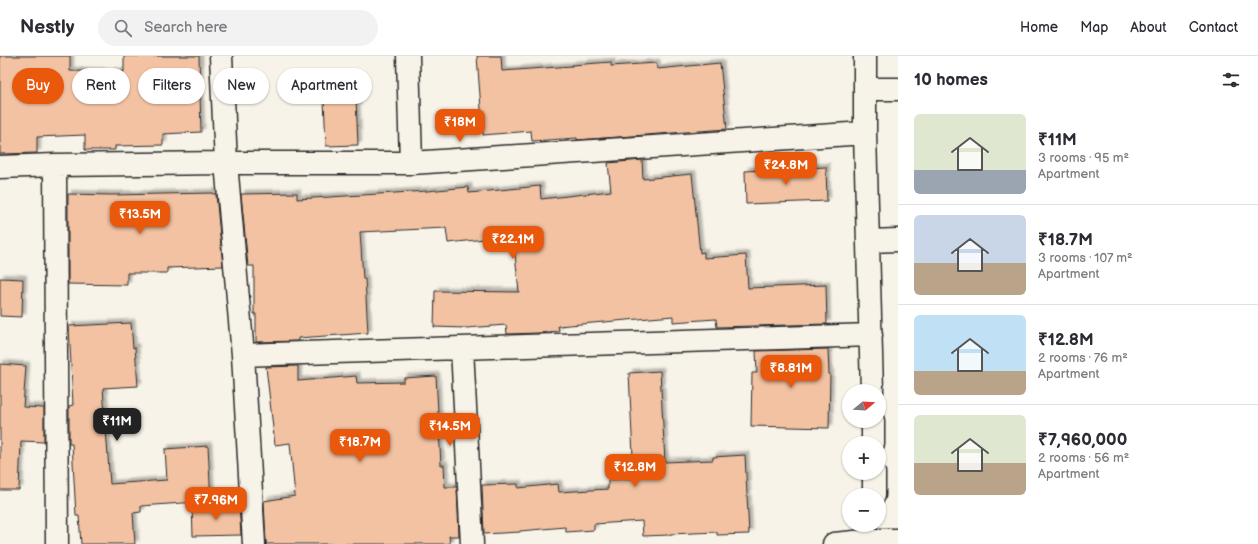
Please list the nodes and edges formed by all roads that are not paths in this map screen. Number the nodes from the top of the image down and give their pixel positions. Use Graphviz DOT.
graph roads {
  1 [pos="222,56"];
  2 [pos="408,56"];
  3 [pos="865,56"];
  4 [pos="866,89"];
  5 [pos="898,89"];
  6 [pos="865,132"];
  7 [pos="226,163"];
  8 [pos="411,163"];
  9 [pos="55,165"];
  10 [pos="0,167"];
  11 [pos="869,240"];
  12 [pos="898,240"];
  13 [pos="871,336"];
  14 [pos="462,348"];
  15 [pos="243,355"];
  16 [pos="872,384"];
  17 [pos="875,532"];
  18 [pos="898,540"];
  19 [pos="57,544"];
  20 [pos="254,544"];
  21 [pos="472,544"];
  22 [pos="834,544"];
  1 -- 7 [label="street"];
  2 -- 8 [label="street"];
  3 -- 4 [label="street"];
  4 -- 5 [label="street"];
  4 -- 6 [label="street"];
  6 -- 8 [label="street"];
  6 -- 11 [label="street"];
  7 -- 8 [label="street"];
  7 -- 9 [label="street"];
  7 -- 15 [label="street"];
  9 -- 10 [label="street"];
  9 -- 19 [label="street"];
  11 -- 12 [label="street"];
  11 -- 13 [label="street"];
  13 -- 14 [label="street"];
  13 -- 16 [label="street"];
  14 -- 15 [label="street"];
  14 -- 21 [label="street"];
  15 -- 20 [label="street"];
  17 -- 18 [label="street"];
  17 -- 22 [label="street"];
}
